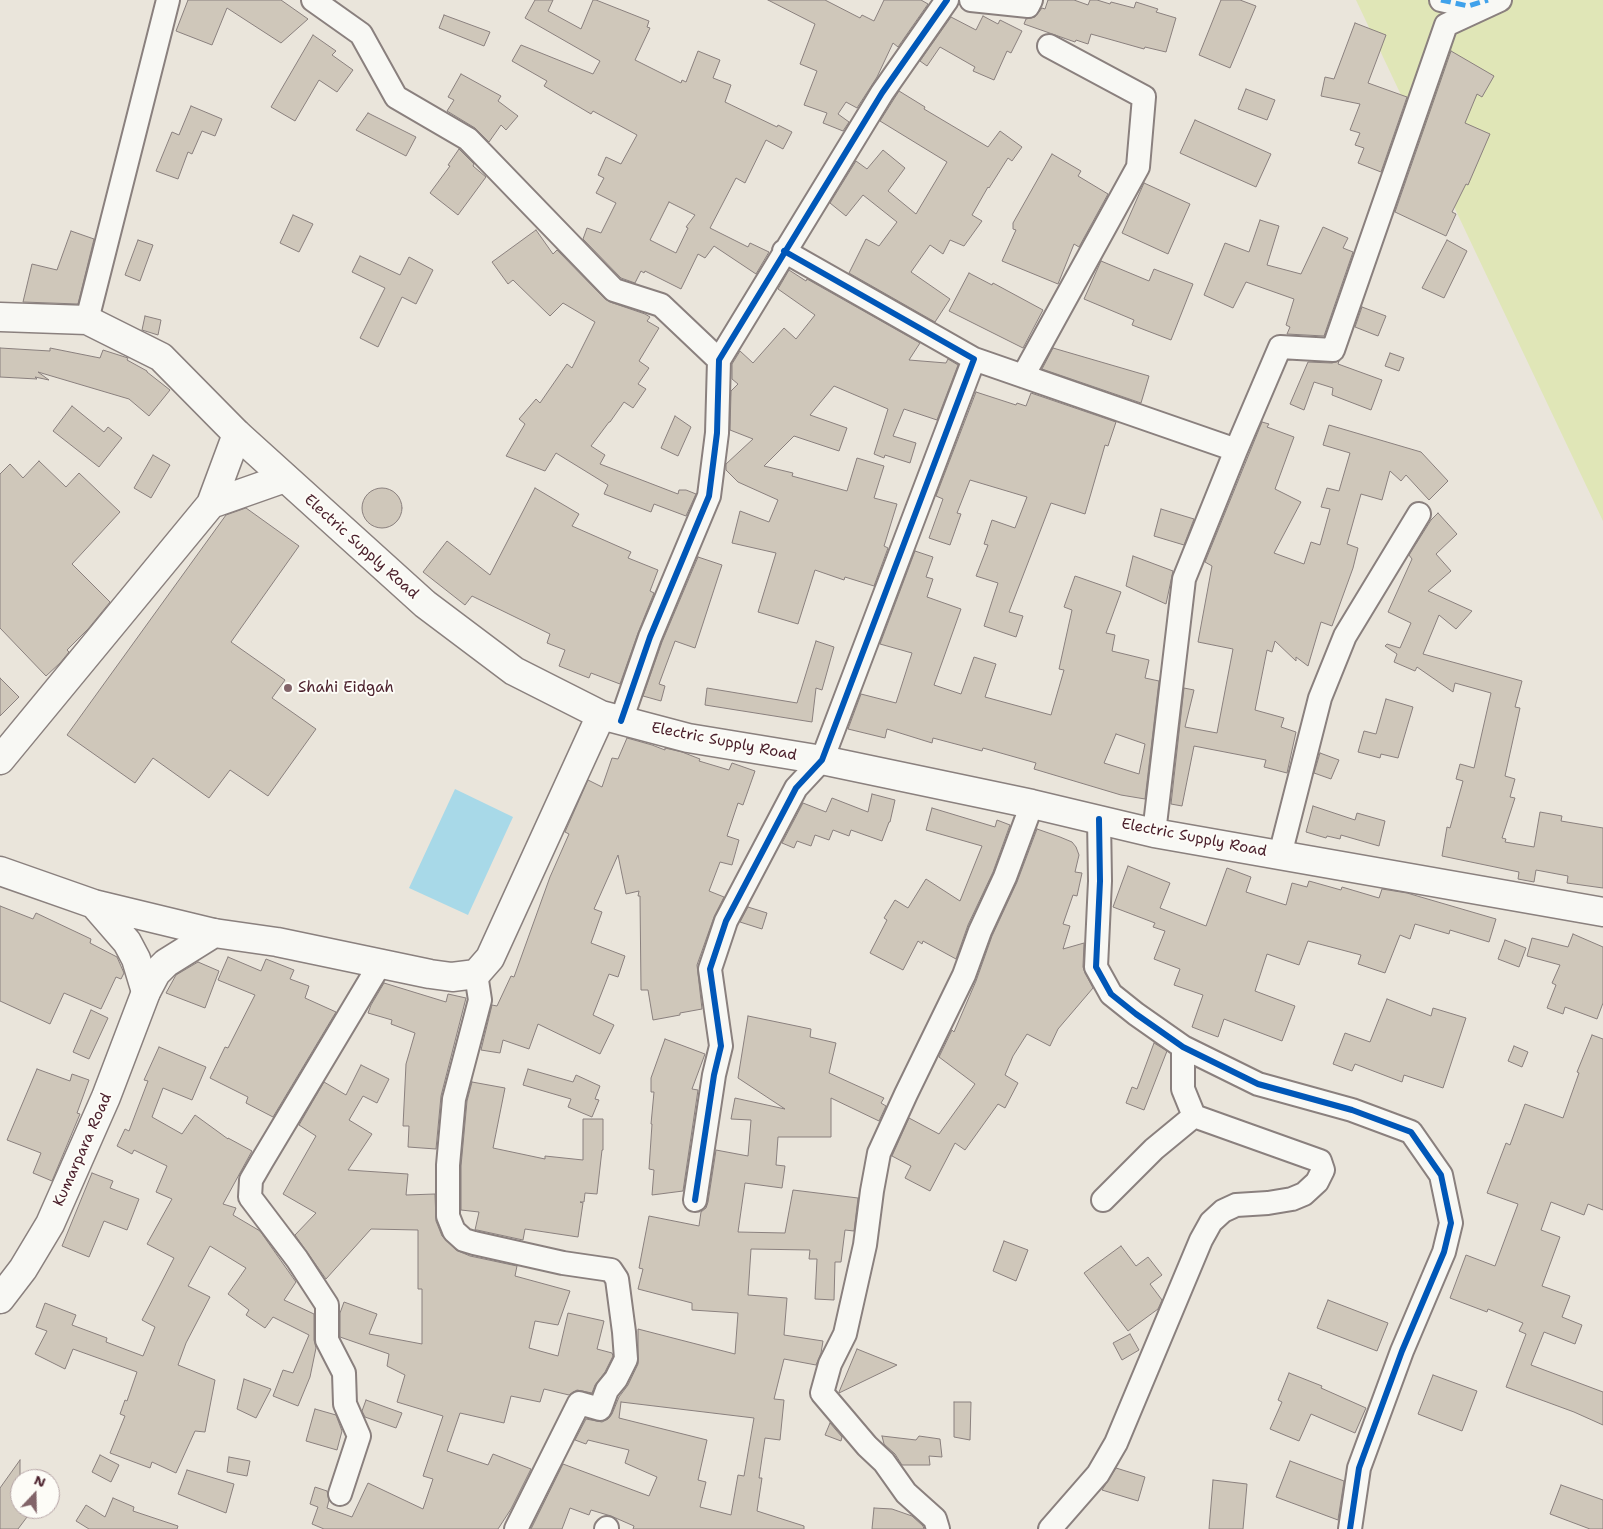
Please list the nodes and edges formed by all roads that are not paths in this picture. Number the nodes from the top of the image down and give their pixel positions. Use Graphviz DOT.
graph roads {
  1 [pos="168,0"];
  2 [pos="312,0"];
  3 [pos="947,0"];
  4 [pos="971,0"];
  5 [pos="1031,0"];
  6 [pos="1441,0"];
  7 [pos="1488,0"];
  8 [pos="1500,0"];
  9 [pos="1050,46"];
  10 [pos="784,251"];
  11 [pos="0,317"];
  12 [pos="87,320"];
  13 [pos="974,359"];
  14 [pos="719,360"];
  15 [pos="1023,376"];
  16 [pos="237,434"];
  17 [pos="1236,450"];
  18 [pos="286,478"];
  19 [pos="211,504"];
  20 [pos="1419,514"];
  21 [pos="611,718"];
  22 [pos="0,760"];
  23 [pos="822,760"];
  24 [pos="1032,804"];
  25 [pos="1099,820"];
  26 [pos="1154,833"];
  27 [pos="1280,855"];
  28 [pos="1,869"];
  29 [pos="94,904"];
  30 [pos="1603,912"];
  31 [pos="214,933"];
  32 [pos="380,964"];
  33 [pos="476,974"];
  34 [pos="146,992"];
  35 [pos="1184,1047"];
  36 [pos="1194,1116"];
  37 [pos="695,1200"];
  38 [pos="1103,1200"];
  39 [pos="0,1298"];
  40 [pos="340,1494"];
  41 [pos="516,1529"];
  42 [pos="938,1529"];
  43 [pos="1050,1529"];
  44 [pos="1350,1529"];
  1 -- 12 [label="street"];
  2 -- 14 [label="street"];
  3 -- 10 [label="street"];
  4 -- 5 [label="street"];
  6 -- 7 [label="street"];
  8 -- 17 [label="street"];
  9 -- 15 [label="street"];
  10 -- 13 [label="street"];
  10 -- 14 [label="street"];
  11 -- 12 [label="main road, Electric Supply Road"];
  12 -- 16 [label="main road, Electric Supply Road"];
  13 -- 15 [label="street"];
  13 -- 23 [label="street"];
  14 -- 21 [label="street"];
  15 -- 17 [label="street"];
  16 -- 18 [label="main road, Electric Supply Road"];
  16 -- 19 [label="main road"];
  17 -- 26 [label="street"];
  18 -- 19 [label="main road"];
  18 -- 21 [label="main road, Electric Supply Road"];
  19 -- 22 [label="main road"];
  20 -- 27 [label="street"];
  21 -- 23 [label="main road, Electric Supply Road"];
  21 -- 33 [label="main road"];
  23 -- 24 [label="main road, Electric Supply Road"];
  23 -- 37 [label="street"];
  24 -- 25 [label="main road, Electric Supply Road"];
  24 -- 42 [label="street"];
  25 -- 26 [label="main road, Electric Supply Road"];
  25 -- 35 [label="street"];
  26 -- 27 [label="main road, Electric Supply Road"];
  27 -- 30 [label="main road, Electric Supply Road"];
  28 -- 29 [label="main road"];
  29 -- 31 [label="main road"];
  29 -- 34 [label="main road"];
  31 -- 32 [label="main road"];
  31 -- 34 [label="main road, Kumarpara Road"];
  32 -- 33 [label="main road"];
  32 -- 40 [label="street"];
  33 -- 41 [label="street"];
  34 -- 39 [label="main road, Kumarpara Road"];
  35 -- 36 [label="street"];
  35 -- 44 [label="street"];
  36 -- 38 [label="street"];
  36 -- 43 [label="street"];
}
